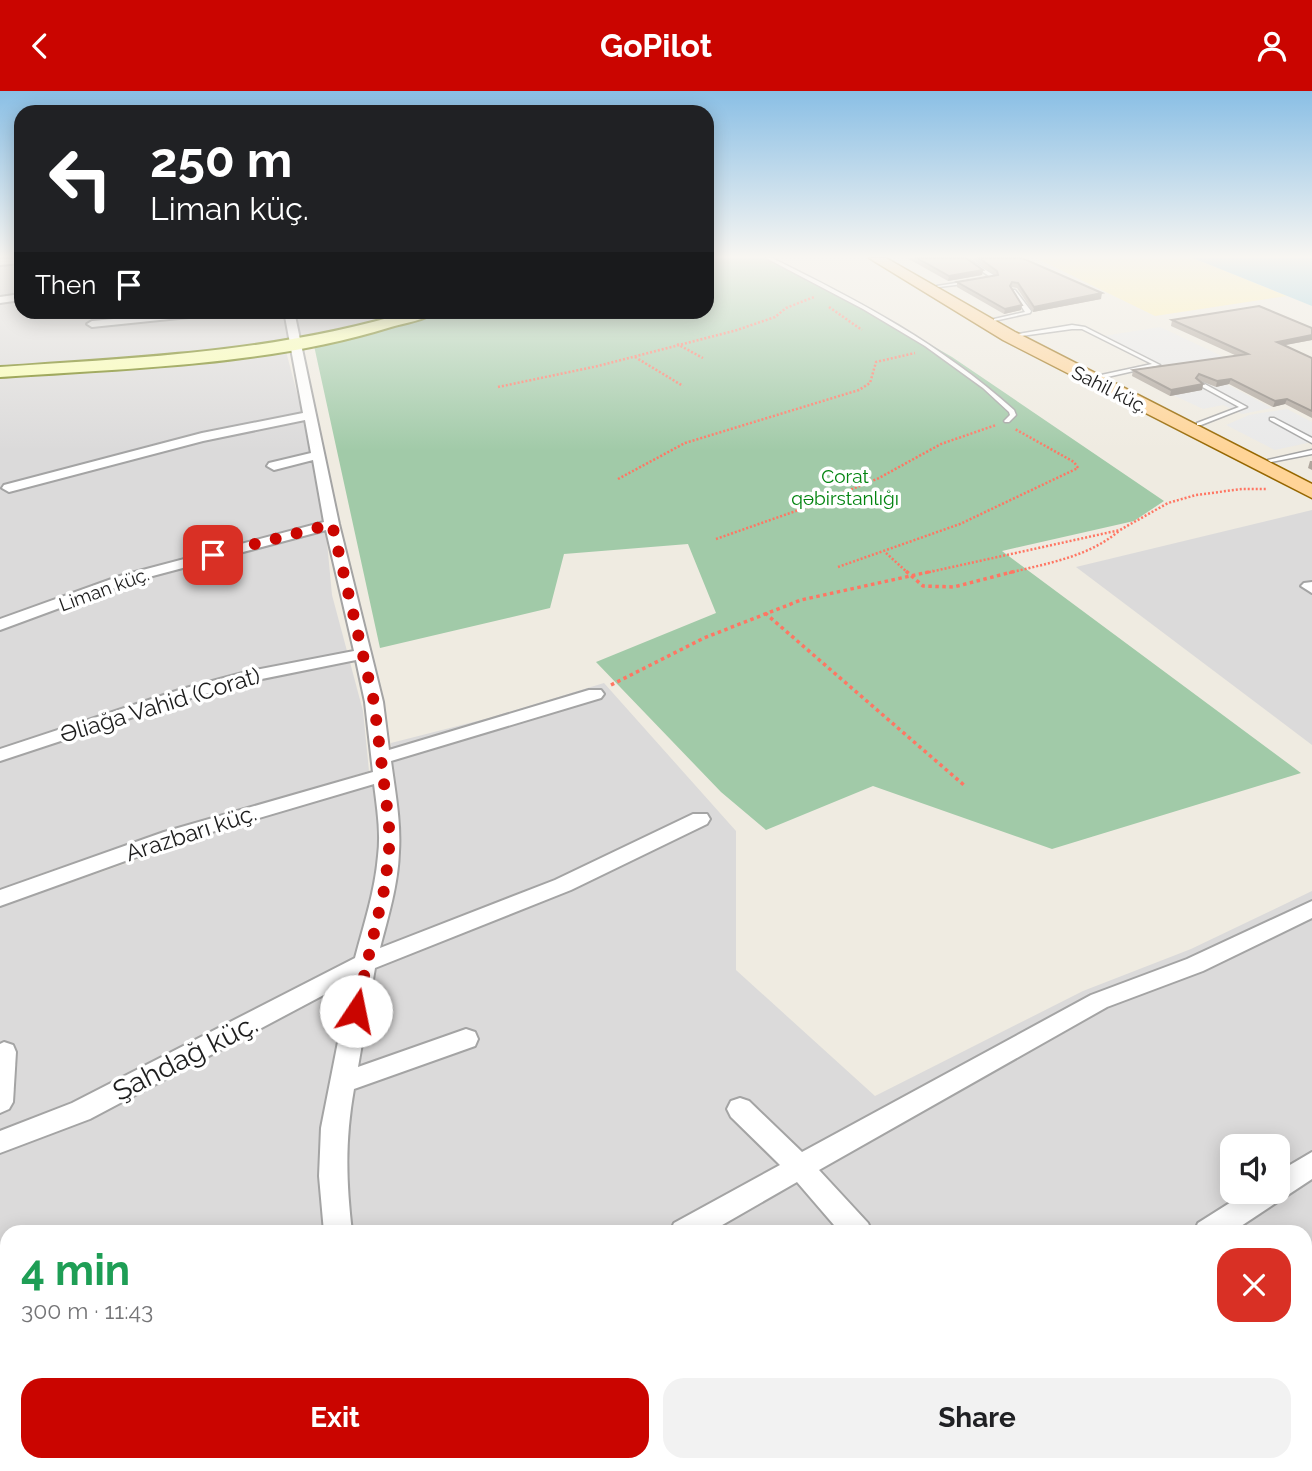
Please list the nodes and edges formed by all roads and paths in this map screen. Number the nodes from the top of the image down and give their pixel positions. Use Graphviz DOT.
graph roads {
  1 [pos="110,322"];
  2 [pos="292,322"];
  3 [pos="393,322"];
  4 [pos="755,322"];
  5 [pos="888,322"];
  6 [pos="986,322"];
  7 [pos="1000,322"];
  8 [pos="92,324"];
  9 [pos="1021,334"];
  10 [pos="297,342"];
  11 [pos="676,344"];
  12 [pos="933,349"];
  13 [pos="634,356"];
  14 [pos="703,358"];
  15 [pos="0,372"];
  16 [pos="1103,376"];
  17 [pos="1199,383"];
  18 [pos="683,386"];
  19 [pos="498,387"];
  20 [pos="311,415"];
  21 [pos="1272,419"];
  22 [pos="1007,421"];
  23 [pos="1199,424"];
  24 [pos="1312,441"];
  25 [pos="1312,452"];
  26 [pos="317,455"];
  27 [pos="1271,460"];
  28 [pos="274,466"];
  29 [pos="618,479"];
  30 [pos="1307,486"];
  31 [pos="9,488"];
  32 [pos="332,524"];
  33 [pos="1120,530"];
  34 [pos="716,539"];
  35 [pos="886,553"];
  36 [pos="838,567"];
  37 [pos="911,575"];
  38 [pos="764,613"];
  39 [pos="0,625"];
  40 [pos="363,654"];
  41 [pos="595,694"];
  42 [pos="0,755"];
  43 [pos="383,767"];
  44 [pos="965,786"];
  45 [pos="700,819"];
  46 [pos="0,898"];
  47 [pos="1312,909"];
  48 [pos="365,963"];
  49 [pos="466,1039"];
  50 [pos="4,1052"];
  51 [pos="342,1083"];
  52 [pos="0,1103"];
  53 [pos="740,1109"];
  54 [pos="0,1142"];
  55 [pos="1312,1164"];
  56 [pos="801,1168"];
  57 [pos="1290,1179"];
  58 [pos="1251,1204"];
  59 [pos="337,1225"];
  60 [pos="697,1225"];
  61 [pos="852,1225"];
  62 [pos="1219,1225"];
  1 -- 8 [label="street"];
  2 -- 10 [label="street"];
  3 -- 10 [label="street"];
  4 -- 11 [label="path"];
  5 -- 12 [label="lane"];
  6 -- 30 [label="main road, Sahil küç."];
  7 -- 9 [label="main road, Sahil küç."];
  9 -- 16 [label="main road, Sahil küç."];
  9 -- 16 [label="lane"];
  10 -- 15 [label="street"];
  10 -- 20 [label="street"];
  11 -- 13 [label="path"];
  11 -- 14 [label="path"];
  12 -- 22 [label="lane"];
  12 -- 29 [label="path"];
  13 -- 18 [label="path"];
  13 -- 19 [label="path"];
  16 -- 23 [label="main road, Sahil küç."];
  17 -- 23 [label="lane"];
  20 -- 26 [label="street"];
  20 -- 31 [label="street"];
  21 -- 24 [label="lane"];
  22 -- 34 [label="path"];
  22 -- 35 [label="path"];
  23 -- 27 [label="main road, Sahil küç."];
  25 -- 27 [label="lane"];
  26 -- 28 [label="street"];
  26 -- 32 [label="street"];
  27 -- 30 [label="main road, Sahil küç."];
  30 -- 33 [label="path"];
  32 -- 39 [label="street, Liman küç."];
  32 -- 40 [label="street"];
  33 -- 37 [label="path"];
  33 -- 37 [label="path"];
  35 -- 36 [label="path"];
  35 -- 37 [label="path"];
  37 -- 38 [label="path"];
  38 -- 41 [label="path"];
  38 -- 44 [label="path"];
  40 -- 42 [label="street, Əliağa Vahid (Corat)"];
  40 -- 43 [label="street"];
  41 -- 43 [label="street, Arazbarı küç."];
  43 -- 46 [label="street, Arazbarı küç."];
  43 -- 48 [label="street"];
  45 -- 48 [label="street, Şahdağ küç."];
  47 -- 56 [label="street"];
  48 -- 51 [label="street"];
  48 -- 54 [label="street, Şahdağ küç."];
  49 -- 51 [label="street"];
  50 -- 52 [label="street"];
  51 -- 59 [label="street"];
  53 -- 56 [label="street"];
  55 -- 57 [label="street"];
  56 -- 60 [label="street"];
  56 -- 61 [label="street"];
  58 -- 62 [label="street"];
}
